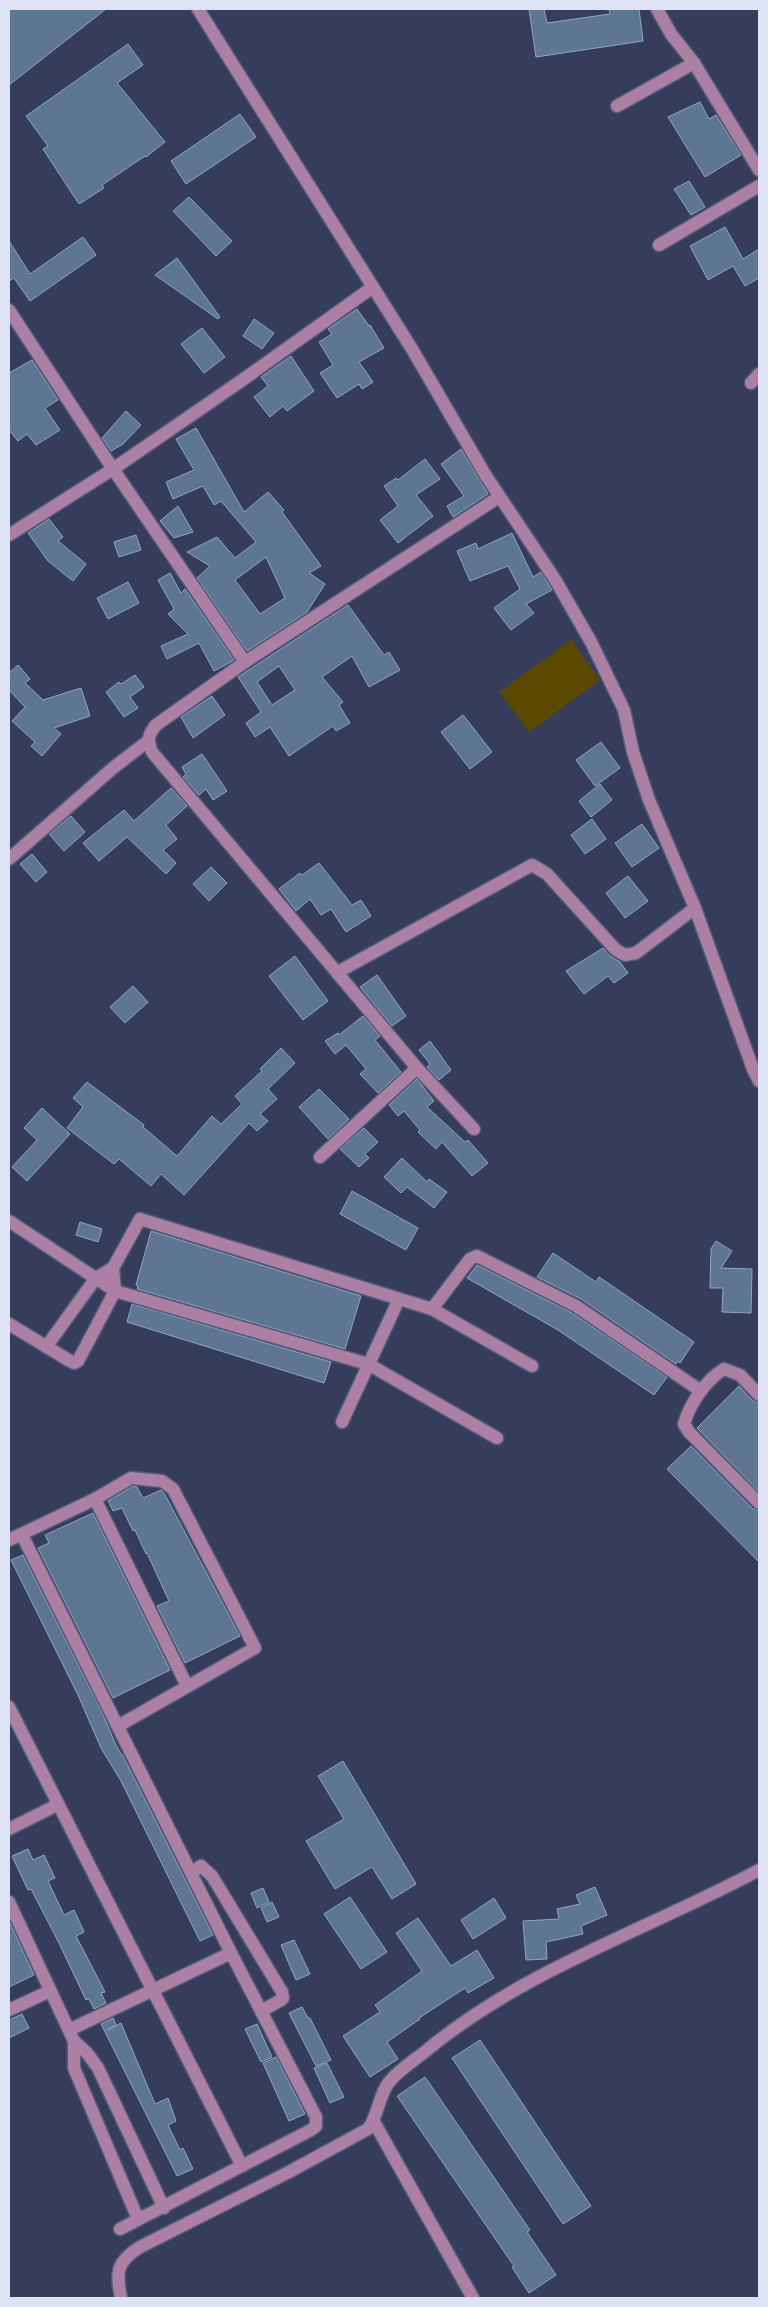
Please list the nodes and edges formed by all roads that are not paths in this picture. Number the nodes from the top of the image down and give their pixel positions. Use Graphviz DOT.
graph roads {
  1 [pos="198,9"];
  2 [pos="657,9"];
  3 [pos="694,63"];
  4 [pos="616,106"];
  5 [pos="759,170"];
  6 [pos="759,186"];
  7 [pos="659,245"];
  8 [pos="373,287"];
  9 [pos="11,318"];
  10 [pos="113,469"];
  11 [pos="500,497"];
  12 [pos="9,535"];
  13 [pos="245,662"];
  14 [pos="148,741"];
  15 [pos="9,859"];
  16 [pos="695,908"];
  17 [pos="338,972"];
  18 [pos="417,1068"];
  19 [pos="759,1081"];
  20 [pos="474,1129"];
  21 [pos="320,1157"];
  22 [pos="9,1220"];
  23 [pos="113,1268"];
  24 [pos="96,1278"];
  25 [pos="114,1291"];
  26 [pos="399,1299"];
  27 [pos="432,1309"];
  28 [pos="9,1324"];
  29 [pos="46,1347"];
  30 [pos="368,1364"];
  31 [pos="532,1366"];
  32 [pos="701,1391"];
  33 [pos="759,1395"];
  34 [pos="342,1422"];
  35 [pos="497,1438"];
  36 [pos="95,1498"];
  37 [pos="759,1503"];
  38 [pos="22,1534"];
  39 [pos="9,1540"];
  40 [pos="187,1686"];
  41 [pos="9,1708"];
  42 [pos="118,1726"];
  43 [pos="57,1805"];
  44 [pos="9,1829"];
  45 [pos="759,1870"];
  46 [pos="191,1873"];
  47 [pos="9,1902"];
  48 [pos="231,1953"];
  49 [pos="153,1988"];
  50 [pos="50,1991"];
  51 [pos="9,2010"];
  52 [pos="263,2010"];
  53 [pos="72,2036"];
  54 [pos="374,2122"];
  55 [pos="242,2166"];
  56 [pos="164,2208"];
  57 [pos="138,2219"];
  58 [pos="120,2229"];
  59 [pos="121,2298"];
  60 [pos="474,2298"];
  1 -- 8 [label="street"];
  2 -- 3 [label="street"];
  3 -- 4 [label="street"];
  3 -- 5 [label="street"];
  6 -- 7 [label="street"];
  8 -- 10 [label="street"];
  8 -- 11 [label="street"];
  9 -- 10 [label="street"];
  10 -- 12 [label="street"];
  10 -- 13 [label="street"];
  11 -- 13 [label="street"];
  11 -- 16 [label="street"];
  13 -- 14 [label="street"];
  14 -- 15 [label="street"];
  14 -- 17 [label="street"];
  16 -- 17 [label="street"];
  16 -- 19 [label="street"];
  17 -- 18 [label="street"];
  18 -- 20 [label="street"];
  18 -- 21 [label="street"];
  22 -- 24 [label="street"];
  23 -- 24 [label="street"];
  23 -- 25 [label="street"];
  23 -- 26 [label="street"];
  24 -- 25 [label="street"];
  24 -- 29 [label="street"];
  25 -- 29 [label="street"];
  25 -- 30 [label="street"];
  26 -- 27 [label="street"];
  26 -- 30 [label="street"];
  27 -- 31 [label="street"];
  27 -- 32 [label="street"];
  28 -- 29 [label="street"];
  30 -- 34 [label="street"];
  30 -- 35 [label="street"];
  32 -- 33 [label="street"];
  32 -- 37 [label="street"];
  36 -- 38 [label="street"];
  36 -- 40 [label="street"];
  36 -- 40 [label="street"];
  38 -- 39 [label="street"];
  38 -- 42 [label="street"];
  40 -- 42 [label="street"];
  41 -- 43 [label="street"];
  42 -- 46 [label="street"];
  43 -- 44 [label="street"];
  43 -- 49 [label="street"];
  45 -- 54 [label="street"];
  46 -- 48 [label="street"];
  46 -- 52 [label="street"];
  47 -- 50 [label="street"];
  48 -- 49 [label="street"];
  48 -- 52 [label="street"];
  49 -- 53 [label="street"];
  49 -- 55 [label="street"];
  50 -- 51 [label="street"];
  50 -- 53 [label="street"];
  52 -- 55 [label="street"];
  53 -- 56 [label="street"];
  53 -- 57 [label="street"];
  54 -- 59 [label="street"];
  54 -- 60 [label="street"];
  55 -- 56 [label="street"];
  56 -- 57 [label="street"];
  57 -- 58 [label="street"];
}
